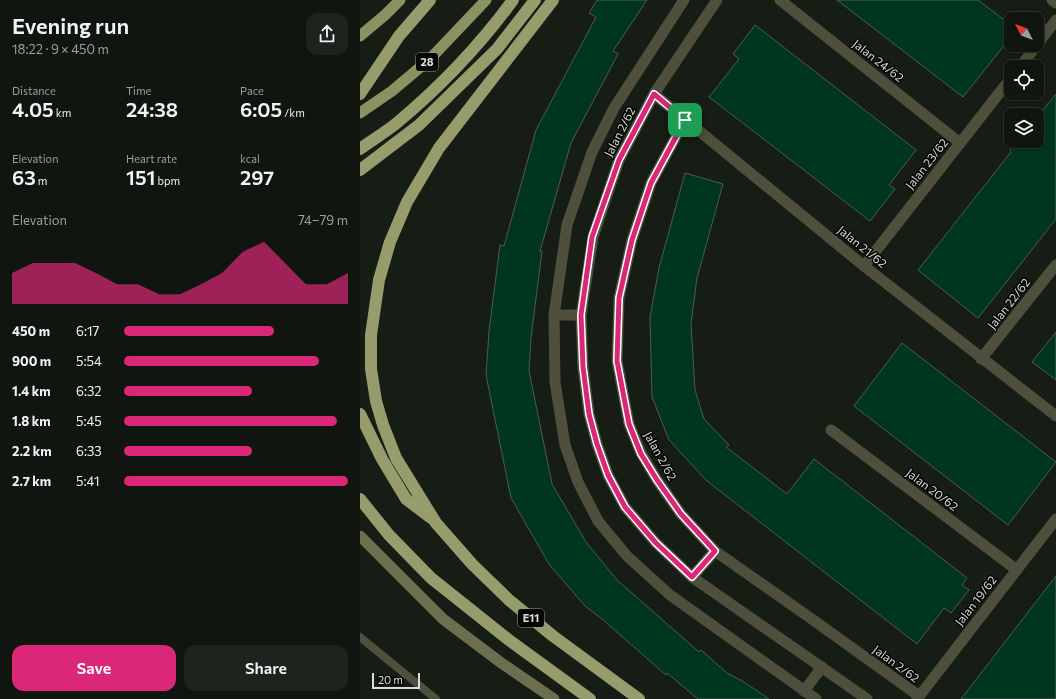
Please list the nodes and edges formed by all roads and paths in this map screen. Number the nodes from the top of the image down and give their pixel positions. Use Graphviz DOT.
graph roads {
  1 [pos="400,0"];
  2 [pos="430,0"];
  3 [pos="486,0"];
  4 [pos="513,0"];
  5 [pos="535,0"];
  6 [pos="553,0"];
  7 [pos="684,0"];
  8 [pos="717,0"];
  9 [pos="780,0"];
  10 [pos="1052,0"];
  11 [pos="1056,3"];
  12 [pos="1056,20"];
  13 [pos="360,36"];
  14 [pos="1044,36"];
  15 [pos="1032,52"];
  16 [pos="1025,60"];
  17 [pos="1004,87"];
  18 [pos="360,94"];
  19 [pos="654,94"];
  20 [pos="360,113"];
  21 [pos="685,120"];
  22 [pos="960,143"];
  23 [pos="360,149"];
  24 [pos="360,170"];
  25 [pos="1056,265"];
  26 [pos="864,266"];
  27 [pos="554,315"];
  28 [pos="581,315"];
  29 [pos="981,359"];
  30 [pos="360,414"];
  31 [pos="1056,416"];
  32 [pos="360,425"];
  33 [pos="831,430"];
  34 [pos="370,434"];
  35 [pos="360,499"];
  36 [pos="1056,519"];
  37 [pos="436,523"];
  38 [pos="360,536"];
  39 [pos="715,551"];
  40 [pos="1016,570"];
  41 [pos="692,577"];
  42 [pos="360,637"];
  43 [pos="822,668"];
  44 [pos="804,691"];
  45 [pos="918,698"];
  46 [pos="436,699"];
  47 [pos="554,699"];
  48 [pos="590,699"];
  49 [pos="639,699"];
  50 [pos="816,699"];
  51 [pos="867,699"];
  1 -- 13 [label="highway"];
  2 -- 18 [label="highway"];
  3 -- 20 [label="highway, 28"];
  4 -- 23 [label="highway"];
  5 -- 24 [label="highway"];
  6 -- 37 [label="highway"];
  7 -- 27 [label="street, Jalan 2/62"];
  8 -- 19 [label="street, Jalan 2/62"];
  9 -- 22 [label="street, Jalan 24/62"];
  10 -- 11 [label="street"];
  12 -- 14 [label="street"];
  15 -- 16 [label="street"];
  17 -- 22 [label="street, Jalan 23/62"];
  19 -- 21 [label="street, Jalan 21/62"];
  19 -- 28 [label="street, Jalan 2/62"];
  21 -- 26 [label="street, Jalan 21/62"];
  21 -- 39 [label="street, Jalan 2/62"];
  22 -- 26 [label="street, Jalan 23/62"];
  25 -- 29 [label="street, Jalan 22/62"];
  26 -- 29 [label="street, Jalan 21/62"];
  27 -- 28 [label="street"];
  27 -- 44 [label="street, Jalan 2/62"];
  28 -- 41 [label="street, Jalan 2/62"];
  29 -- 31 [label="street, Jalan 21/62"];
  30 -- 34 [label="highway"];
  32 -- 34 [label="highway"];
  33 -- 40 [label="street, Jalan 20/62"];
  34 -- 37 [label="highway"];
  35 -- 48 [label="highway"];
  36 -- 40 [label="street, Jalan 19/62"];
  37 -- 49 [label="highway, E11"];
  38 -- 47 [label="main road"];
  39 -- 41 [label="street"];
  39 -- 45 [label="street, Jalan 2/62"];
  40 -- 45 [label="street, Jalan 19/62"];
  41 -- 43 [label="street, Jalan 2/62"];
  42 -- 46 [label="lane"];
  43 -- 44 [label="street"];
  43 -- 51 [label="street, Jalan 2/62"];
  44 -- 50 [label="street, Jalan 2/62"];
}
